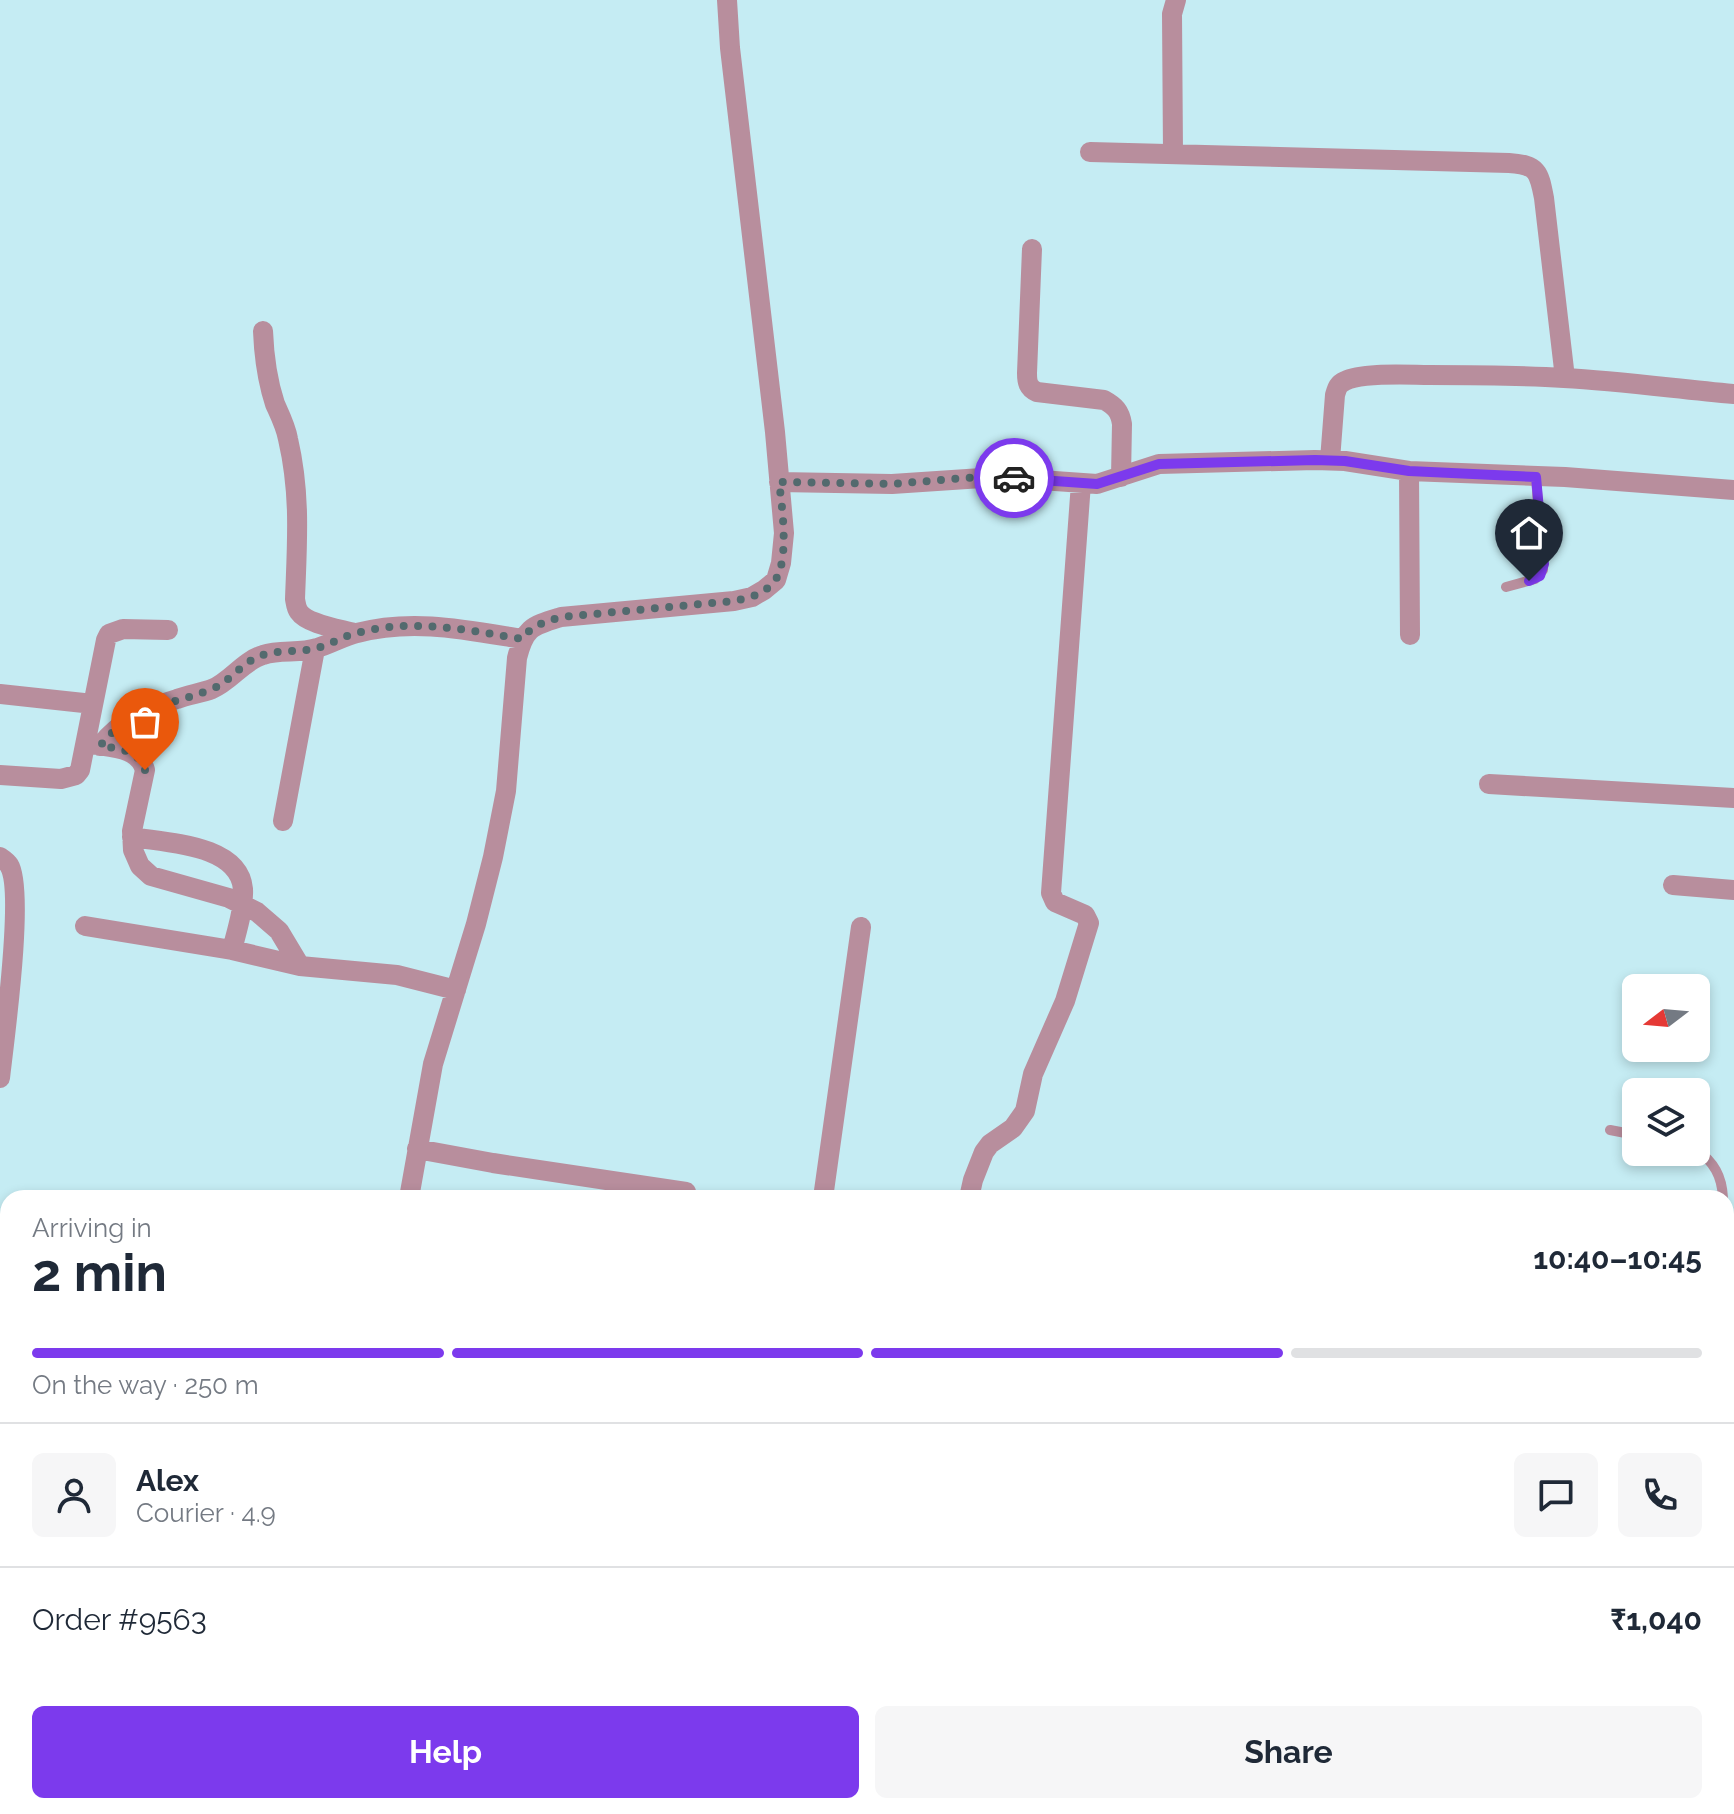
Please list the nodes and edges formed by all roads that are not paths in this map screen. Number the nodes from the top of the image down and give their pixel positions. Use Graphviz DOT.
graph roads {
  1 [pos="727,0"];
  2 [pos="1176,0"];
  3 [pos="1090,152"];
  4 [pos="1173,154"];
  5 [pos="1032,249"];
  6 [pos="263,331"];
  7 [pos="1565,378"];
  8 [pos="1734,394"];
  9 [pos="1330,460"];
  10 [pos="1409,471"];
  11 [pos="1121,477"];
  12 [pos="1536,477"];
  13 [pos="779,482"];
  14 [pos="1081,483"];
  15 [pos="1734,490"];
  16 [pos="1506,587"];
  17 [pos="168,630"];
  18 [pos="354,633"];
  19 [pos="1410,635"];
  20 [pos="522,639"];
  21 [pos="315,649"];
  22 [pos="0,694"];
  23 [pos="93,704"];
  24 [pos="93,745"];
  25 [pos="0,775"];
  26 [pos="1489,784"];
  27 [pos="1734,798"];
  28 [pos="283,821"];
  29 [pos="132,837"];
  30 [pos="0,857"];
  31 [pos="1673,885"];
  32 [pos="1734,890"];
  33 [pos="243,905"];
  34 [pos="85,926"];
  35 [pos="861,927"];
  36 [pos="232,950"];
  37 [pos="300,966"];
  38 [pos="456,990"];
  39 [pos="0,1078"];
  40 [pos="1610,1130"];
  41 [pos="1622,1132"];
  42 [pos="417,1149"];
  43 [pos="1710,1161"];
  44 [pos="410,1190"];
  45 [pos="673,1190"];
  46 [pos="824,1190"];
  47 [pos="971,1190"];
  48 [pos="1722,1190"];
  1 -- 13 [label="street"];
  2 -- 4 [label="street"];
  3 -- 4 [label="street"];
  4 -- 7 [label="street"];
  5 -- 11 [label="street"];
  6 -- 18 [label="street"];
  7 -- 8 [label="street"];
  7 -- 9 [label="street"];
  9 -- 10 [label="street"];
  9 -- 11 [label="street"];
  10 -- 12 [label="street"];
  10 -- 19 [label="street"];
  11 -- 14 [label="street"];
  12 -- 15 [label="street"];
  12 -- 16 [label="lane"];
  13 -- 14 [label="street"];
  13 -- 20 [label="street"];
  14 -- 47 [label="street"];
  17 -- 23 [label="street"];
  18 -- 20 [label="street"];
  18 -- 21 [label="street"];
  20 -- 38 [label="street"];
  21 -- 24 [label="street"];
  21 -- 28 [label="street"];
  22 -- 23 [label="street"];
  23 -- 24 [label="street"];
  24 -- 25 [label="street"];
  24 -- 29 [label="street"];
  26 -- 27 [label="street"];
  29 -- 33 [label="street"];
  29 -- 33 [label="street"];
  30 -- 39 [label="street"];
  31 -- 32 [label="street"];
  33 -- 36 [label="street"];
  33 -- 37 [label="street"];
  34 -- 36 [label="street"];
  35 -- 46 [label="street"];
  36 -- 37 [label="street"];
  37 -- 38 [label="street"];
  38 -- 42 [label="street"];
  40 -- 41 [label="lane"];
  42 -- 44 [label="street"];
  42 -- 45 [label="street"];
  43 -- 48 [label="lane"];
}
